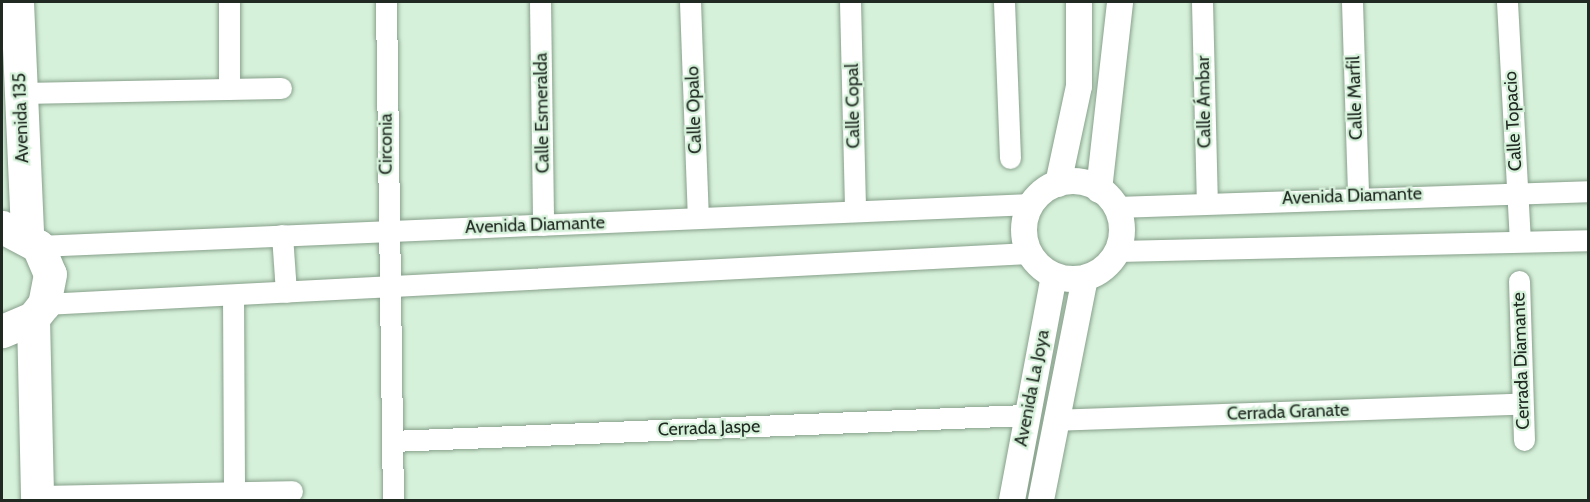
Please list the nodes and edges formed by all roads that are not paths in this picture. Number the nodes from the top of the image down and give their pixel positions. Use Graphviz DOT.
graph roads {
  1 [pos="17,2"];
  2 [pos="229,2"];
  3 [pos="386,2"];
  4 [pos="540,2"];
  5 [pos="690,2"];
  6 [pos="850,2"];
  7 [pos="1004,2"];
  8 [pos="1079,2"];
  9 [pos="1120,2"];
  10 [pos="1202,2"];
  11 [pos="1352,2"];
  12 [pos="1507,2"];
  13 [pos="281,88"];
  14 [pos="229,89"];
  15 [pos="20,93"];
  16 [pos="1010,158"];
  17 [pos="1058,184"];
  18 [pos="1588,190"];
  19 [pos="1517,191"];
  20 [pos="1358,195"];
  21 [pos="1107,198"];
  22 [pos="1207,202"];
  23 [pos="1031,204"];
  24 [pos="855,211"];
  25 [pos="698,218"];
  26 [pos="543,225"];
  27 [pos="387,231"];
  28 [pos="282,235"];
  29 [pos="22,236"];
  30 [pos="1588,240"];
  31 [pos="1520,241"];
  32 [pos="1118,250"];
  33 [pos="1029,253"];
  34 [pos="1054,276"];
  35 [pos="1084,278"];
  36 [pos="1519,281"];
  37 [pos="387,286"];
  38 [pos="286,292"];
  39 [pos="233,295"];
  40 [pos="38,311"];
  41 [pos="2,331"];
  42 [pos="1521,404"];
  43 [pos="1026,415"];
  44 [pos="1054,420"];
  45 [pos="1524,440"];
  46 [pos="392,441"];
  47 [pos="292,491"];
  48 [pos="234,492"];
  49 [pos="37,498"];
  50 [pos="393,501"];
  51 [pos="1012,501"];
  52 [pos="1041,501"];
  1 -- 15 [label="main road, Avenida 135"];
  2 -- 14 [label="street"];
  3 -- 27 [label="street, Circonia"];
  4 -- 26 [label="street, Calle Esmeralda"];
  5 -- 25 [label="street, Calle Opalo"];
  6 -- 24 [label="street, Calle Copal"];
  7 -- 16 [label="street"];
  8 -- 17 [label="street"];
  9 -- 21 [label="street"];
  10 -- 22 [label="street, Calle Ámbar"];
  11 -- 20 [label="street, Calle Marfil"];
  12 -- 19 [label="street, Calle Topacio"];
  13 -- 14 [label="street"];
  14 -- 15 [label="street"];
  15 -- 29 [label="main road, Avenida 135"];
  17 -- 21 [label="street"];
  17 -- 23 [label="street"];
  18 -- 19 [label="street, Avenida Diamante"];
  19 -- 20 [label="street, Avenida Diamante"];
  19 -- 31 [label="street, Calle Topacio"];
  20 -- 22 [label="street, Avenida Diamante"];
  21 -- 22 [label="street, Avenida Diamante"];
  21 -- 32 [label="street"];
  23 -- 24 [label="street, Avenida Diamante"];
  23 -- 33 [label="street"];
  24 -- 25 [label="street, Avenida Diamante"];
  25 -- 26 [label="street, Avenida Diamante"];
  26 -- 27 [label="street, Avenida Diamante"];
  27 -- 28 [label="street, Avenida Diamante"];
  27 -- 37 [label="street, Circonia"];
  28 -- 29 [label="street, Avenida Diamante"];
  28 -- 38 [label="street"];
  29 -- 40 [label="main road, Avenida 135"];
  30 -- 31 [label="street"];
  31 -- 32 [label="street"];
  32 -- 35 [label="street"];
  33 -- 34 [label="street"];
  33 -- 37 [label="street"];
  34 -- 35 [label="street"];
  34 -- 43 [label="street, Avenida La Joya"];
  35 -- 44 [label="street, Avenida La Joya"];
  36 -- 42 [label="street, Cerrada Diamante"];
  37 -- 38 [label="street"];
  37 -- 46 [label="street"];
  38 -- 39 [label="street"];
  39 -- 40 [label="street"];
  39 -- 48 [label="street"];
  40 -- 41 [label="main road"];
  40 -- 49 [label="main road, Avenida 135"];
  42 -- 44 [label="street, Cerrada Granate"];
  42 -- 45 [label="street, Cerrada Diamante"];
  43 -- 46 [label="street, Cerrada Jaspe"];
  43 -- 51 [label="street, Avenida La Joya"];
  44 -- 52 [label="street, Avenida La Joya"];
  46 -- 50 [label="street"];
  47 -- 48 [label="street"];
  48 -- 49 [label="street"];
}
